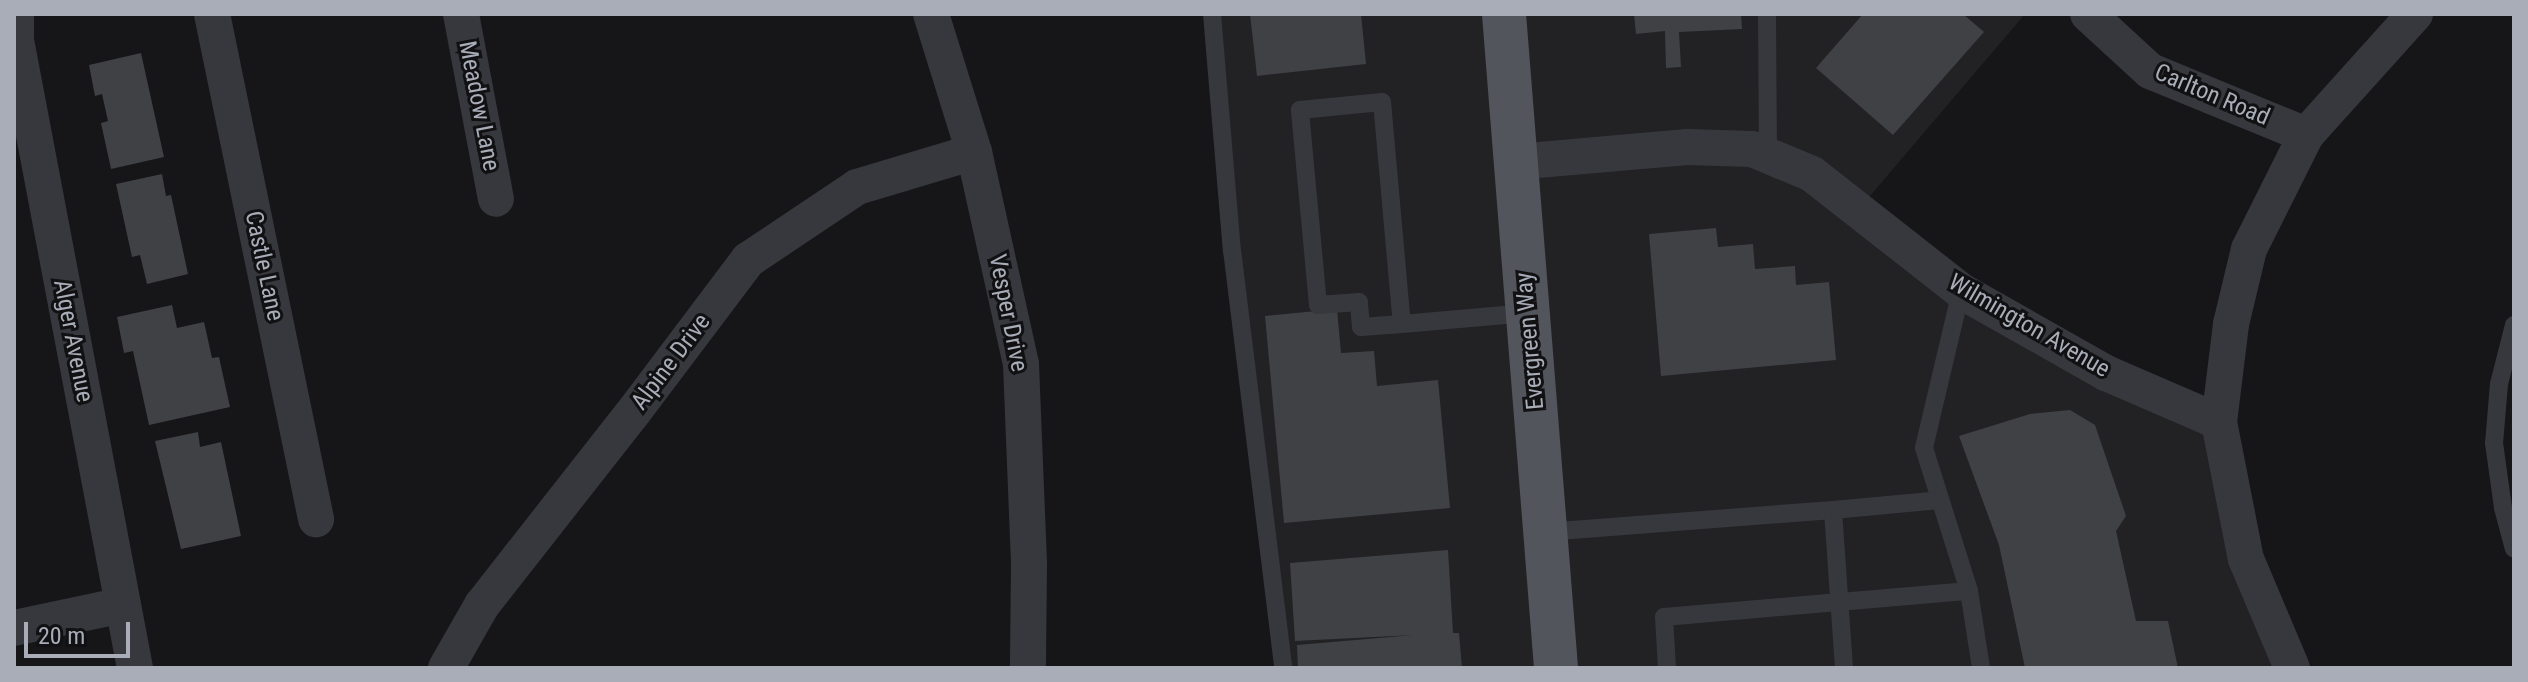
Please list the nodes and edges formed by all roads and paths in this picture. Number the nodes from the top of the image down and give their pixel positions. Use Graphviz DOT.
graph roads {
  1 [pos="16,14"];
  2 [pos="212,14"];
  3 [pos="461,14"];
  4 [pos="931,14"];
  5 [pos="1212,14"];
  6 [pos="1504,14"];
  7 [pos="1767,14"];
  8 [pos="2088,14"];
  9 [pos="2415,14"];
  10 [pos="2306,135"];
  11 [pos="974,152"];
  12 [pos="1768,156"];
  13 [pos="1516,162"];
  14 [pos="496,199"];
  15 [pos="1961,291"];
  16 [pos="1528,313"];
  17 [pos="1402,324"];
  18 [pos="2514,325"];
  19 [pos="2219,422"];
  20 [pos="1940,500"];
  21 [pos="1833,510"];
  22 [pos="316,519"];
  23 [pos="1546,532"];
  24 [pos="2514,549"];
  25 [pos="1969,591"];
  26 [pos="1839,602"];
  27 [pos="123,605"];
  28 [pos="14,628"];
  29 [pos="135,668"];
  30 [pos="446,668"];
  31 [pos="1028,668"];
  32 [pos="1283,668"];
  33 [pos="1556,668"];
  34 [pos="1667,668"];
  35 [pos="1844,668"];
  36 [pos="1981,668"];
  37 [pos="2292,668"];
  1 -- 27 [label="street, Alger Avenue"];
  2 -- 22 [label="street, Castle Lane"];
  3 -- 14 [label="street, Meadow Lane"];
  4 -- 11 [label="street, Vesper Drive"];
  5 -- 32 [label="lane"];
  6 -- 13 [label="main road, Evergreen Way"];
  7 -- 12 [label="lane"];
  8 -- 10 [label="street, Carlton Road"];
  9 -- 10 [label="street"];
  10 -- 19 [label="street"];
  11 -- 30 [label="street, Alpine Drive"];
  11 -- 31 [label="street, Vesper Drive"];
  12 -- 13 [label="street, Wilmington Avenue"];
  12 -- 15 [label="street, Wilmington Avenue"];
  13 -- 16 [label="main road, Evergreen Way"];
  15 -- 19 [label="street, Wilmington Avenue"];
  15 -- 20 [label="lane"];
  16 -- 17 [label="lane"];
  16 -- 23 [label="main road, Evergreen Way"];
  17 -- 17 [label="lane"];
  18 -- 24 [label="lane"];
  19 -- 37 [label="street"];
  20 -- 21 [label="lane"];
  20 -- 25 [label="lane"];
  21 -- 23 [label="lane"];
  21 -- 26 [label="lane"];
  23 -- 33 [label="main road, Evergreen Way"];
  25 -- 26 [label="lane"];
  25 -- 36 [label="lane"];
  26 -- 34 [label="lane"];
  26 -- 35 [label="lane"];
  27 -- 28 [label="street"];
  27 -- 29 [label="street, Alger Avenue"];
}
